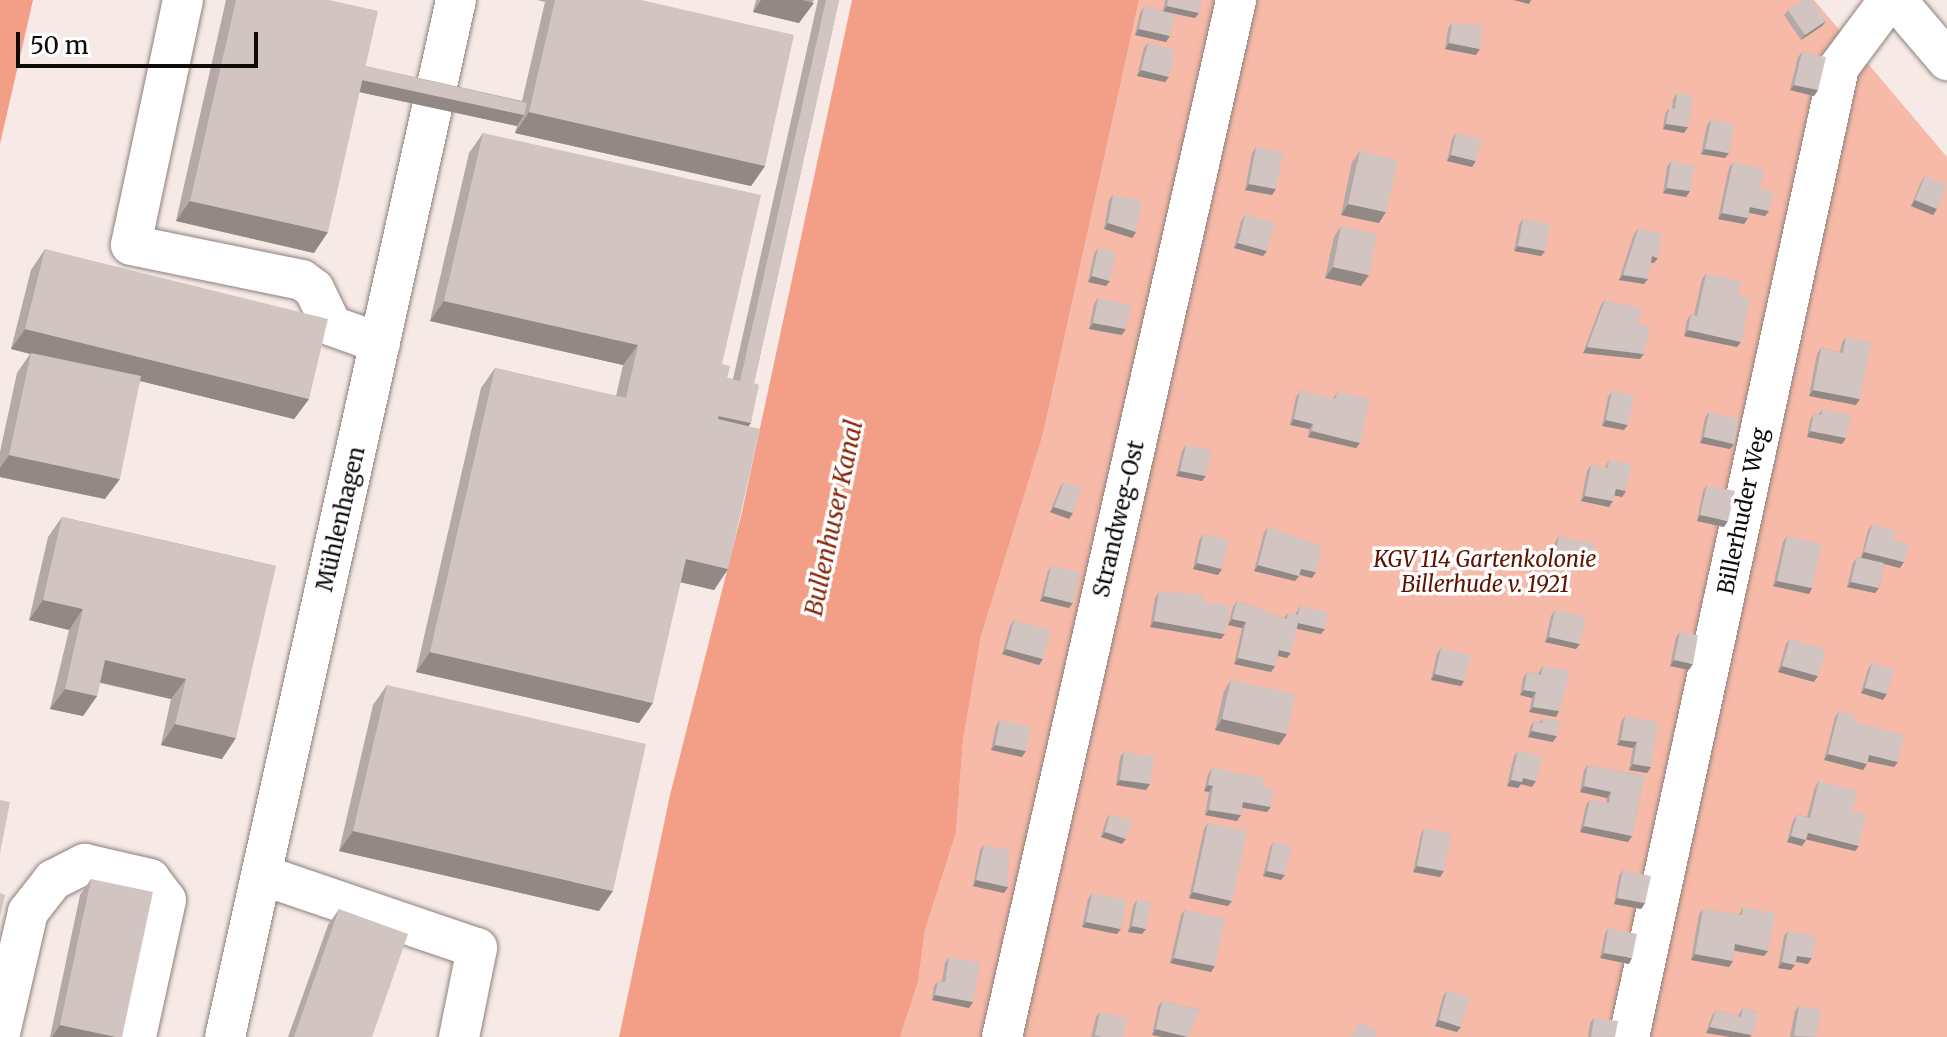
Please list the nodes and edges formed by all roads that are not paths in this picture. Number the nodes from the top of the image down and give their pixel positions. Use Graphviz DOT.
graph roads {
  1 [pos="183,0"];
  2 [pos="456,0"];
  3 [pos="1236,0"];
  4 [pos="1889,0"];
  5 [pos="1896,0"];
  6 [pos="1947,60"];
  7 [pos="380,343"];
  8 [pos="262,875"];
  9 [pos="0,1033"];
  10 [pos="136,1037"];
  11 [pos="225,1037"];
  12 [pos="459,1037"];
  13 [pos="1002,1037"];
  14 [pos="1629,1037"];
  1 -- 7 [label="street"];
  2 -- 7 [label="street, Mühlenhagen"];
  3 -- 13 [label="street, Strandweg-Ost"];
  4 -- 14 [label="street, Billerhuder Weg"];
  5 -- 6 [label="street"];
  7 -- 8 [label="street, Mühlenhagen"];
  8 -- 11 [label="street, Mühlenhagen"];
  8 -- 12 [label="street"];
  9 -- 10 [label="street"];
}
